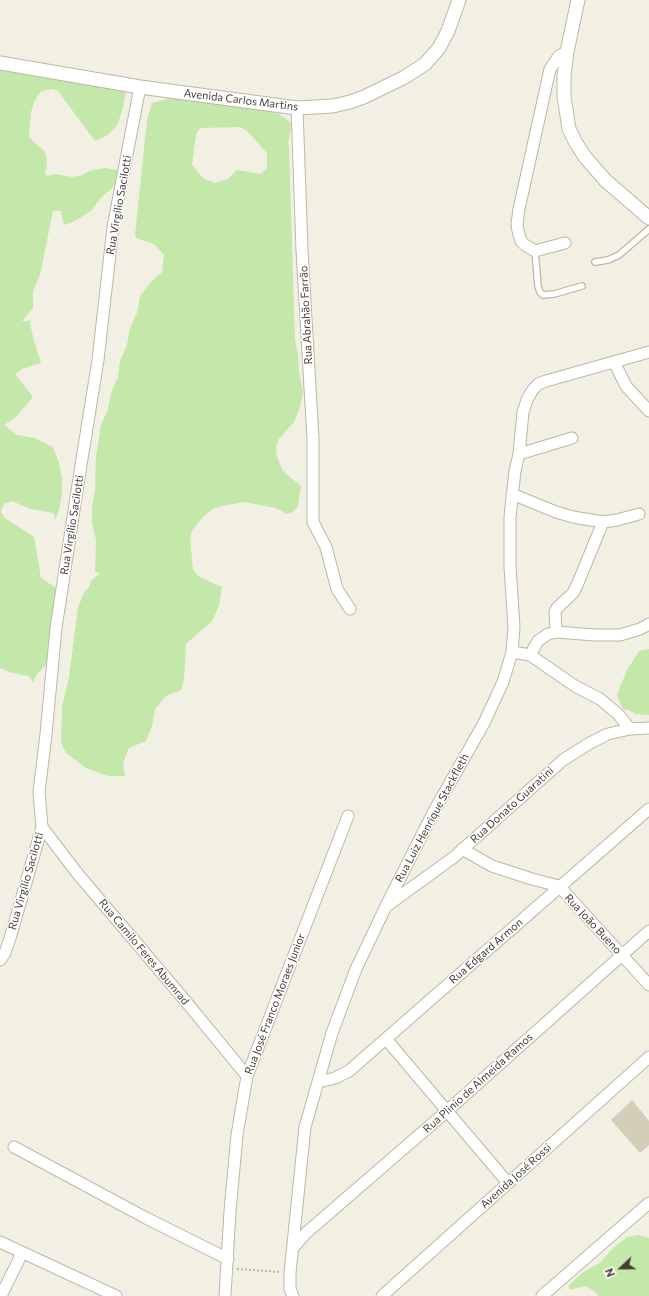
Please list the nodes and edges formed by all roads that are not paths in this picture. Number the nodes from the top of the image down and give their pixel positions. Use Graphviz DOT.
graph roads {
  1 [pos="459,0"];
  2 [pos="578,0"];
  3 [pos="567,52"];
  4 [pos="0,62"];
  5 [pos="140,87"];
  6 [pos="297,108"];
  7 [pos="649,218"];
  8 [pos="649,229"];
  9 [pos="565,243"];
  10 [pos="535,251"];
  11 [pos="595,262"];
  12 [pos="582,286"];
  13 [pos="649,352"];
  14 [pos="614,362"];
  15 [pos="649,412"];
  16 [pos="572,438"];
  17 [pos="519,454"];
  18 [pos="512,494"];
  19 [pos="639,514"];
  20 [pos="603,522"];
  21 [pos="350,609"];
  22 [pos="649,624"];
  23 [pos="556,632"];
  24 [pos="512,652"];
  25 [pos="530,655"];
  26 [pos="649,728"];
  27 [pos="630,729"];
  28 [pos="649,809"];
  29 [pos="348,816"];
  30 [pos="42,827"];
  31 [pos="462,849"];
  32 [pos="559,886"];
  33 [pos="386,906"];
  34 [pos="649,931"];
  35 [pos="622,955"];
  36 [pos="0,960"];
  37 [pos="649,985"];
  38 [pos="386,1039"];
  39 [pos="649,1056"];
  40 [pos="248,1076"];
  41 [pos="318,1082"];
  42 [pos="447,1111"];
  43 [pos="14,1147"];
  44 [pos="508,1183"];
  45 [pos="649,1203"];
  46 [pos="0,1242"];
  47 [pos="293,1248"];
  48 [pos="22,1253"];
  49 [pos="227,1264"];
  50 [pos="1,1296"];
  51 [pos="116,1296"];
  52 [pos="225,1296"];
  53 [pos="293,1296"];
  54 [pos="382,1296"];
  55 [pos="542,1296"];
  1 -- 6 [label="street, Avenida Carlos Martins"];
  2 -- 3 [label="street"];
  3 -- 7 [label="street"];
  3 -- 10 [label="street"];
  4 -- 5 [label="street, Avenida Carlos Martins"];
  5 -- 6 [label="street, Avenida Carlos Martins"];
  5 -- 30 [label="street, Rua Virgílio Sacilotti"];
  6 -- 21 [label="street, Rua Abrahão Farrão"];
  8 -- 11 [label="lane"];
  9 -- 10 [label="street"];
  10 -- 12 [label="lane"];
  13 -- 14 [label="street"];
  14 -- 15 [label="street"];
  14 -- 17 [label="street, Rua Luiz Henrique Stackfleth"];
  16 -- 17 [label="street"];
  17 -- 18 [label="street, Rua Luiz Henrique Stackfleth"];
  18 -- 20 [label="street"];
  18 -- 24 [label="street, Rua Luiz Henrique Stackfleth"];
  19 -- 20 [label="street"];
  20 -- 23 [label="street"];
  22 -- 23 [label="street"];
  23 -- 25 [label="street"];
  24 -- 25 [label="street"];
  24 -- 33 [label="street, Rua Luiz Henrique Stackfleth"];
  25 -- 27 [label="street"];
  26 -- 27 [label="street, Rua Donato Guaratini"];
  27 -- 31 [label="street, Rua Donato Guaratini"];
  28 -- 32 [label="street, Rua Edgard Armon"];
  29 -- 40 [label="street, Rua José Franco Moraes Junior"];
  30 -- 36 [label="street, Rua Virgílio Sacilotti"];
  30 -- 40 [label="street, Rua Camilo Feres Abumrad"];
  31 -- 32 [label="street, Rua João Bueno"];
  31 -- 33 [label="street, Rua Donato Guaratini"];
  32 -- 35 [label="street, Rua João Bueno"];
  32 -- 38 [label="street, Rua Edgard Armon"];
  33 -- 41 [label="street, Rua Luiz Henrique Stackfleth"];
  34 -- 35 [label="street, Rua Plinio de Almeida Ramos"];
  35 -- 37 [label="street, Rua João Bueno"];
  35 -- 42 [label="street, Rua Plinio de Almeida Ramos"];
  38 -- 41 [label="street, Rua Edgard Armon"];
  38 -- 42 [label="street"];
  39 -- 44 [label="street, Avenida José Rossi"];
  40 -- 49 [label="street, Rua José Franco Moraes Junior"];
  41 -- 47 [label="street, Rua Luiz Henrique Stackfleth"];
  42 -- 44 [label="street"];
  42 -- 47 [label="street, Rua Plinio de Almeida Ramos"];
  43 -- 49 [label="street"];
  44 -- 54 [label="street, Avenida José Rossi"];
  45 -- 55 [label="street"];
  46 -- 48 [label="street"];
  47 -- 53 [label="street, Rua Luiz Henrique Stackfleth"];
  48 -- 50 [label="street"];
  48 -- 51 [label="street"];
  49 -- 52 [label="street, Rua José Franco Moraes Junior"];
}
